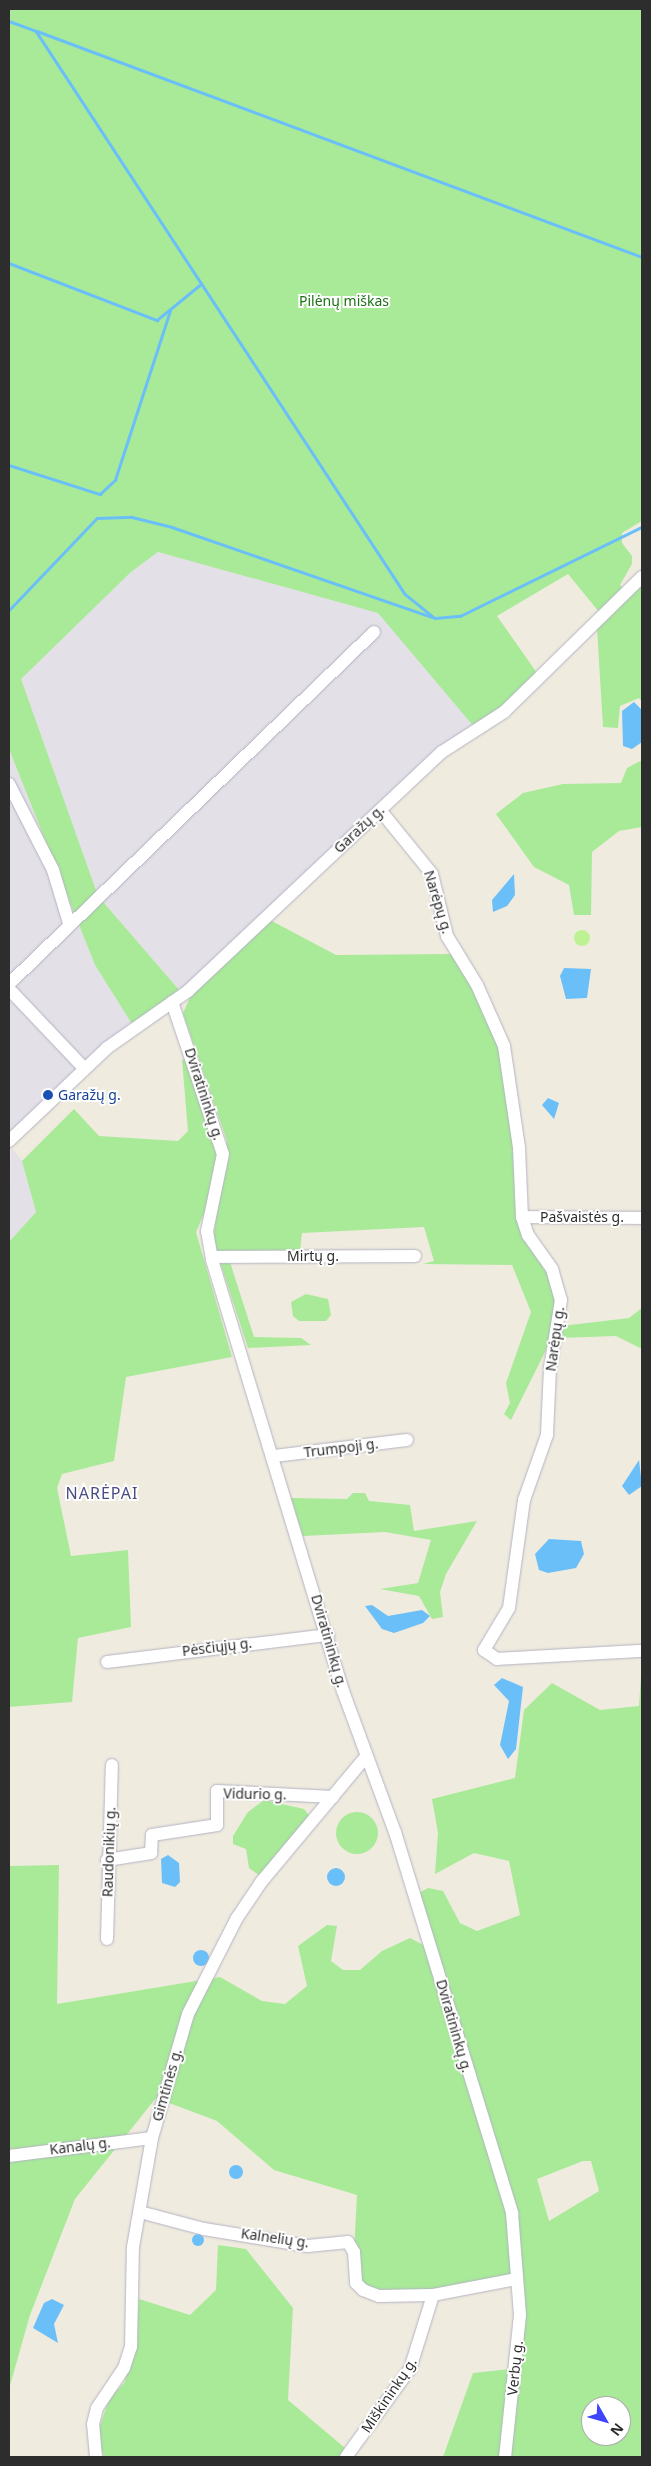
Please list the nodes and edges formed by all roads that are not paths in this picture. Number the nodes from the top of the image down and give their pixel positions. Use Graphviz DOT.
graph roads {
  1 [pos="642,577"];
  2 [pos="374,632"];
  3 [pos="9,784"];
  4 [pos="380,810"];
  5 [pos="69,922"];
  6 [pos="9,984"];
  7 [pos="9,988"];
  8 [pos="172,1002"];
  9 [pos="84,1068"];
  10 [pos="9,1141"];
  11 [pos="522,1217"];
  12 [pos="642,1218"];
  13 [pos="415,1256"];
  14 [pos="212,1257"];
  15 [pos="407,1440"];
  16 [pos="274,1456"];
  17 [pos="328,1635"];
  18 [pos="642,1650"];
  19 [pos="107,1662"];
  20 [pos="364,1759"];
  21 [pos="112,1765"];
  22 [pos="332,1797"];
  23 [pos="107,1860"];
  24 [pos="107,1939"];
  25 [pos="152,2138"];
  26 [pos="9,2156"];
  27 [pos="140,2212"];
  28 [pos="516,2279"];
  29 [pos="433,2295"];
  30 [pos="96,2457"];
  31 [pos="346,2457"];
  32 [pos="505,2457"];
  1 -- 4 [label="street, Garažų g."];
  2 -- 5 [label="street"];
  3 -- 5 [label="street"];
  4 -- 8 [label="street, Garažų g."];
  4 -- 11 [label="street, Narėpų g."];
  5 -- 6 [label="street"];
  7 -- 9 [label="street"];
  8 -- 9 [label="street, Garažų g."];
  8 -- 14 [label="street, Dviratininkų g."];
  9 -- 10 [label="street, Garažų g."];
  11 -- 12 [label="street, Pašvaistės g."];
  11 -- 18 [label="street, Narėpų g."];
  13 -- 14 [label="street, Mirtų g."];
  14 -- 16 [label="street, Dviratininkų g."];
  15 -- 16 [label="street, Trumpoji g."];
  16 -- 17 [label="street, Dviratininkų g."];
  17 -- 19 [label="street, Pėsčiųjų g."];
  17 -- 20 [label="street, Dviratininkų g."];
  20 -- 22 [label="street, Gimtinės g."];
  20 -- 28 [label="street, Dviratininkų g."];
  21 -- 23 [label="street, Raudonikių g."];
  22 -- 23 [label="street, Vidurio g."];
  22 -- 25 [label="street, Gimtinės g."];
  23 -- 24 [label="street, Raudonikių g."];
  25 -- 26 [label="street, Kanalų g."];
  25 -- 27 [label="street, Gimtinės g."];
  27 -- 29 [label="street, Kalnelių g."];
  27 -- 30 [label="street, Gimtinės g."];
  28 -- 29 [label="street"];
  28 -- 32 [label="street, Verbų g."];
  29 -- 31 [label="street, Miškininkų g."];
}
